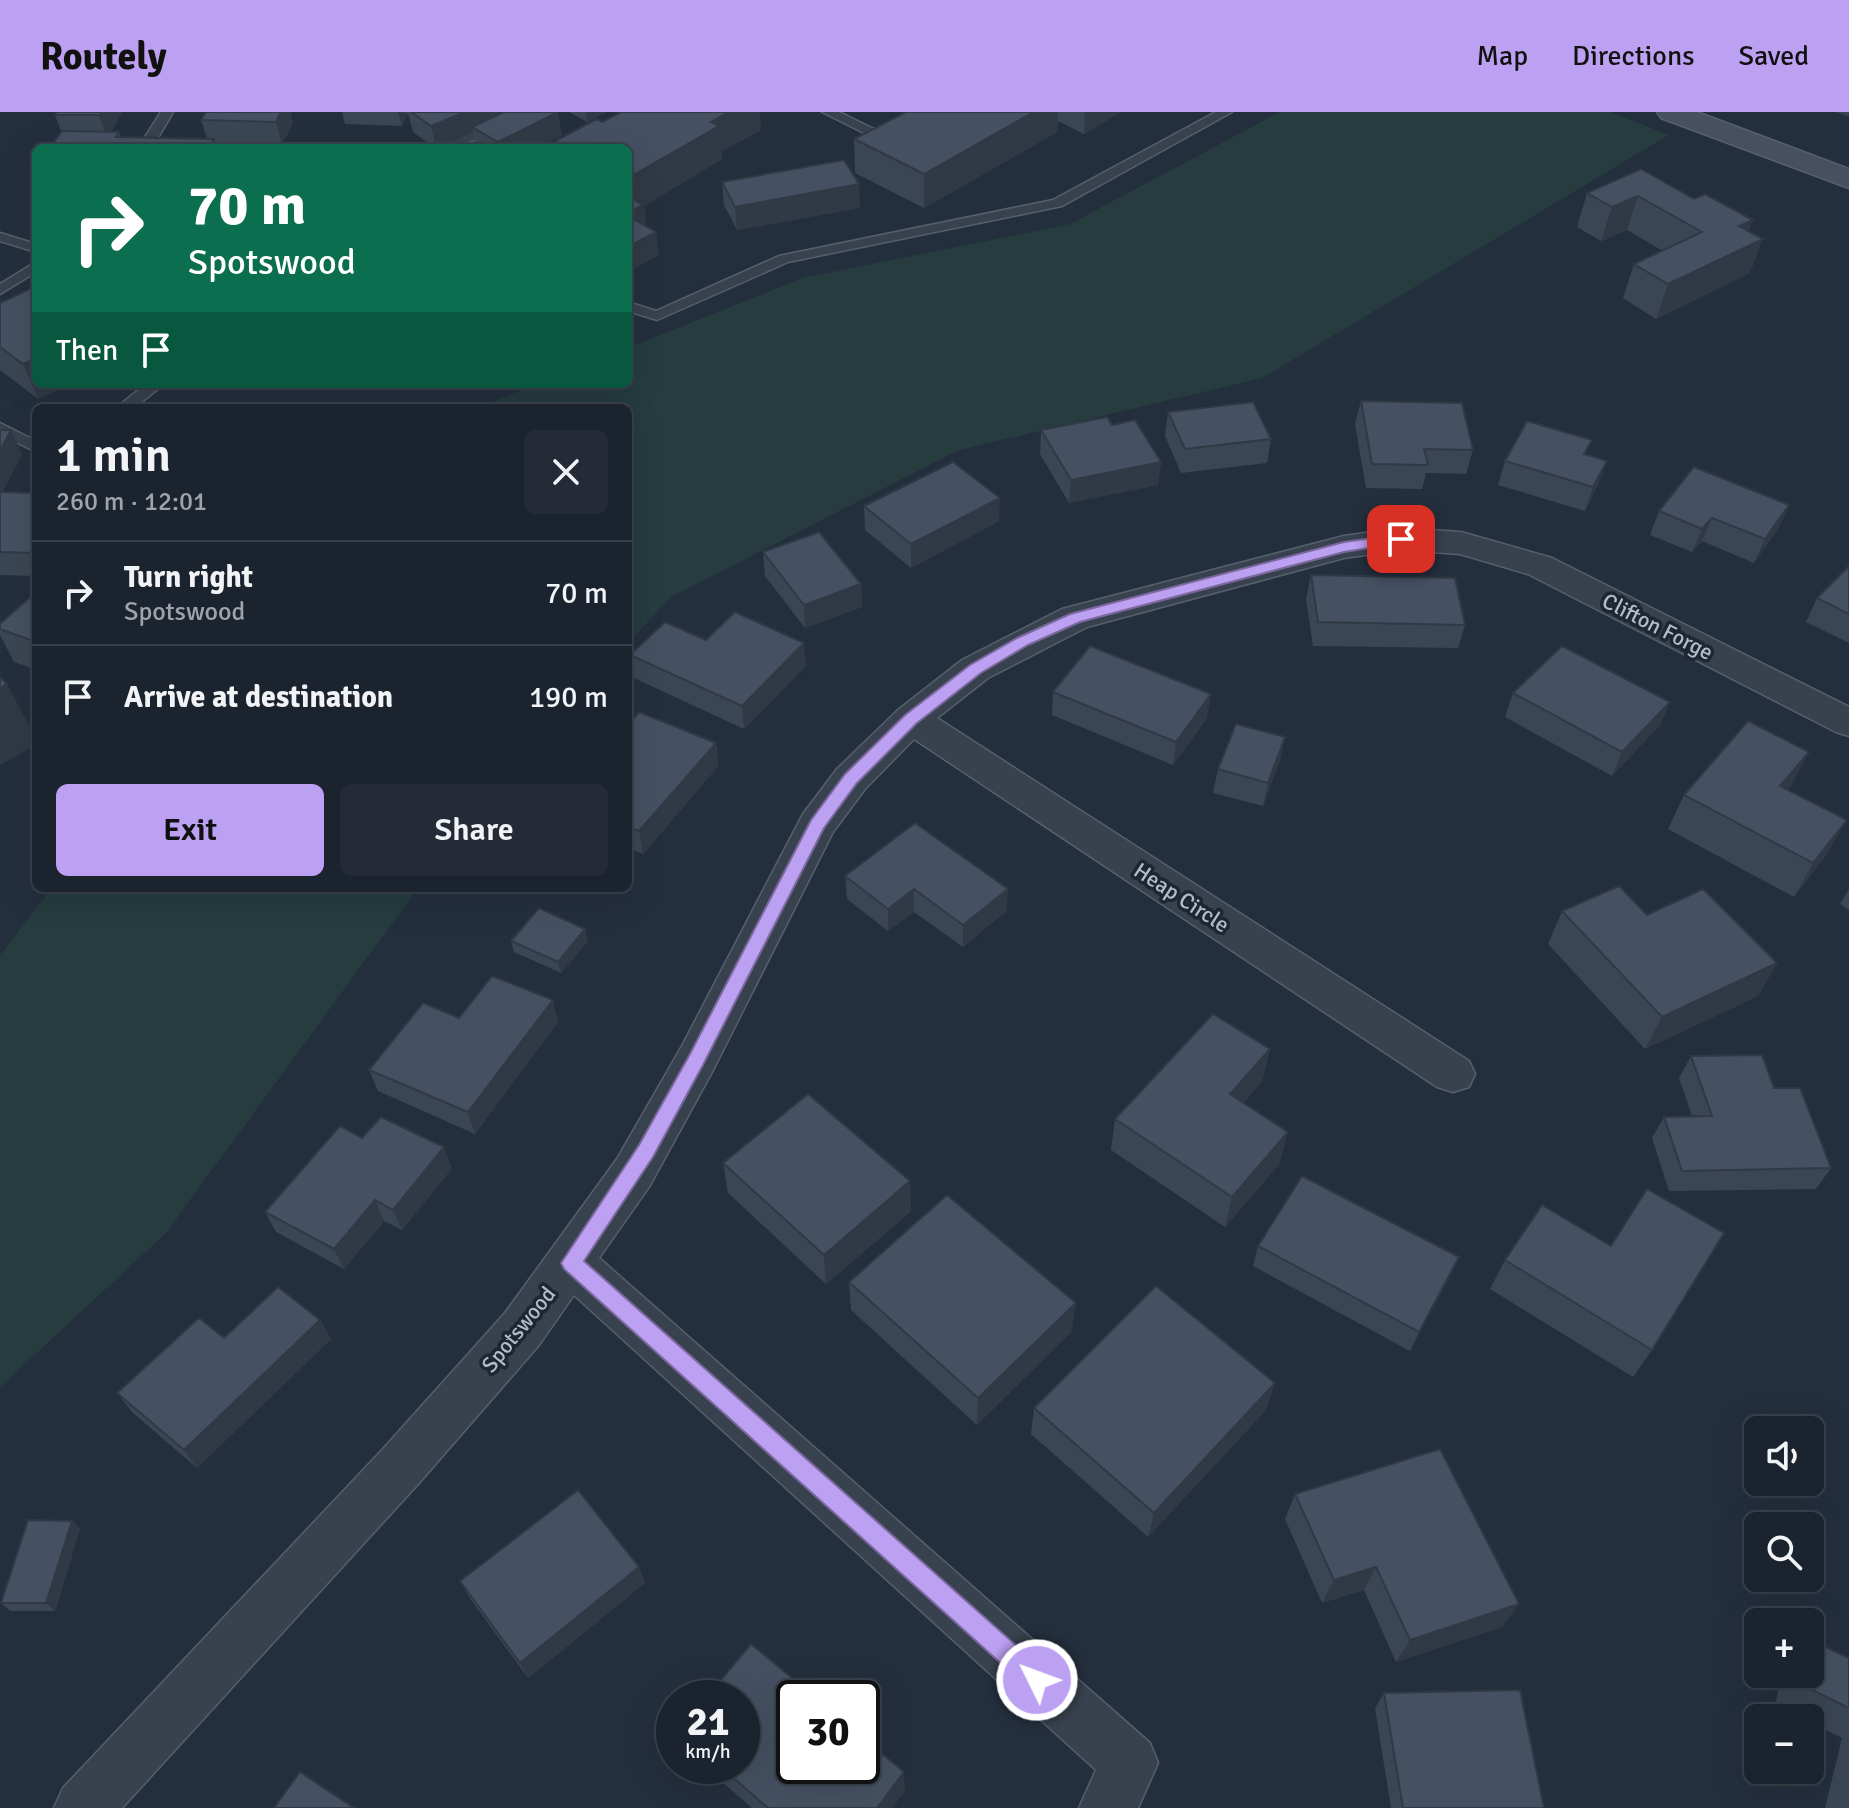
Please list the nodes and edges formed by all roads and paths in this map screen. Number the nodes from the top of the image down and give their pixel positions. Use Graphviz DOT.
graph roads {
  1 [pos="167,112"];
  2 [pos="530,112"];
  3 [pos="828,112"];
  4 [pos="1226,112"];
  5 [pos="1671,112"];
  6 [pos="877,134"];
  7 [pos="147,144"];
  8 [pos="451,144"];
  9 [pos="1849,179"];
  10 [pos="0,237"];
  11 [pos="32,247"];
  12 [pos="32,269"];
  13 [pos="0,290"];
  14 [pos="632,307"];
  15 [pos="151,388"];
  16 [pos="129,404"];
  17 [pos="0,428"];
  18 [pos="32,445"];
  19 [pos="1461,543"];
  20 [pos="911,719"];
  21 [pos="1849,723"];
  22 [pos="1453,1074"];
  23 [pos="571,1263"];
  24 [pos="83,1808"];
  25 [pos="1108,1808"];
  1 -- 7 [label="lane"];
  2 -- 8 [label="lane"];
  3 -- 6 [label="lane"];
  4 -- 14 [label="lane"];
  5 -- 9 [label="main road"];
  10 -- 11 [label="lane"];
  12 -- 13 [label="lane"];
  15 -- 16 [label="lane"];
  17 -- 18 [label="lane"];
  19 -- 20 [label="street, Spotswood"];
  19 -- 21 [label="street, Clifton Forge"];
  20 -- 22 [label="street, Heap Circle"];
  20 -- 23 [label="street, Spotswood"];
  23 -- 24 [label="street, Spotswood"];
  23 -- 25 [label="street"];
}
